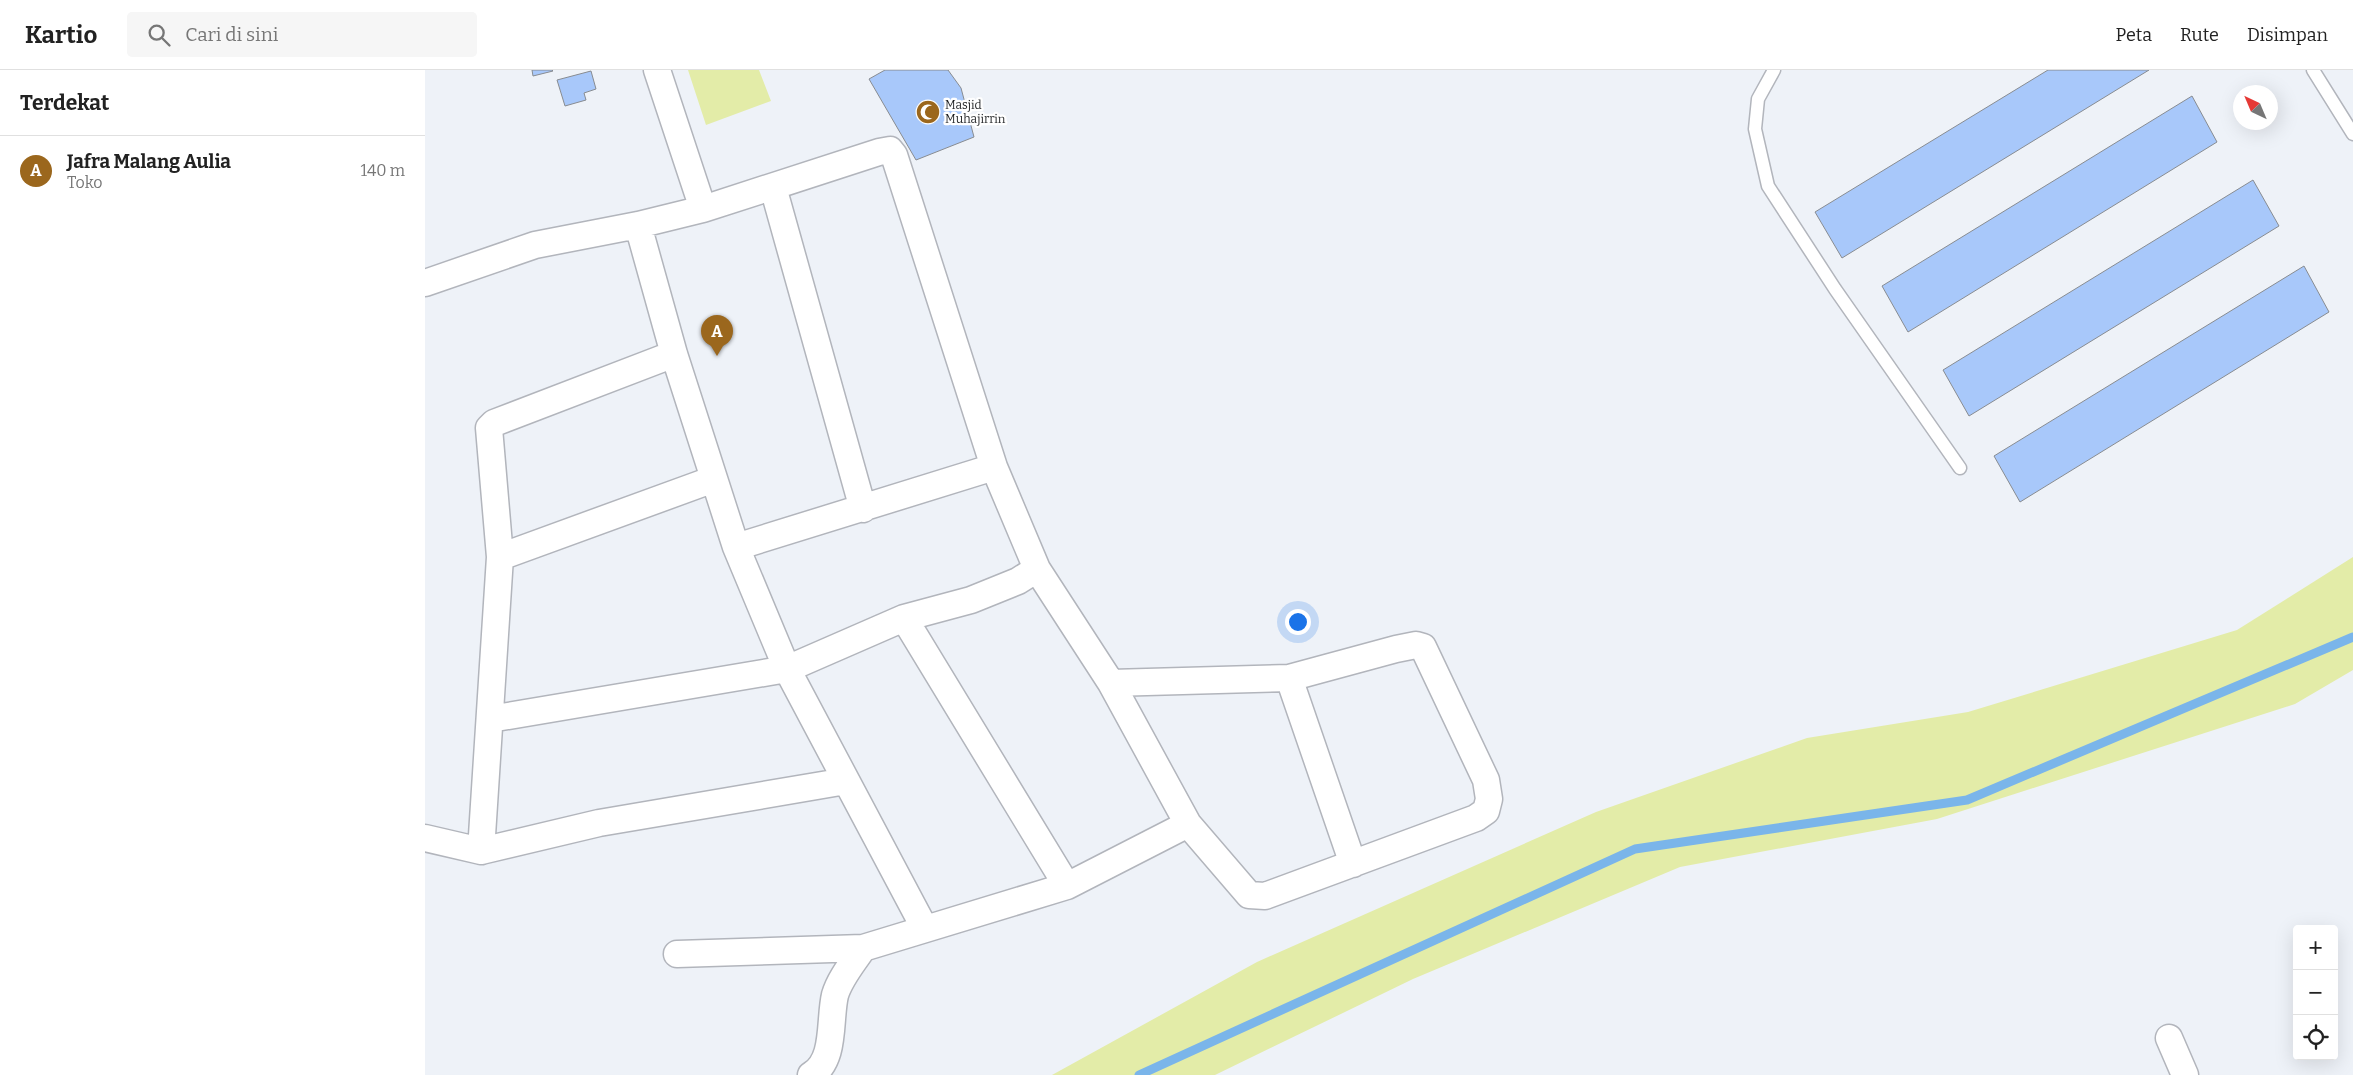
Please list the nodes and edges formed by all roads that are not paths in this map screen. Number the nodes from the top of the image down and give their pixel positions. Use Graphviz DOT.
graph roads {
  1 [pos="657,70"];
  2 [pos="1774,70"];
  3 [pos="2313,70"];
  4 [pos="2353,134"];
  5 [pos="773,187"];
  6 [pos="703,209"];
  7 [pos="638,225"];
  8 [pos="425,283"];
  9 [pos="674,354"];
  10 [pos="994,468"];
  11 [pos="1960,468"];
  12 [pos="713,480"];
  13 [pos="863,509"];
  14 [pos="736,548"];
  15 [pos="499,557"];
  16 [pos="1037,569"];
  17 [pos="904,618"];
  18 [pos="787,669"];
  19 [pos="1289,678"];
  20 [pos="1111,683"];
  21 [pos="490,719"];
  22 [pos="846,781"];
  23 [pos="1188,824"];
  24 [pos="425,838"];
  25 [pos="481,851"];
  26 [pos="1353,864"];
  27 [pos="1067,886"];
  28 [pos="925,929"];
  29 [pos="863,948"];
  30 [pos="677,954"];
  31 [pos="2169,1038"];
  32 [pos="811,1075"];
  33 [pos="2185,1075"];
  1 -- 6 [label="street"];
  2 -- 11 [label="lane"];
  3 -- 4 [label="lane"];
  5 -- 6 [label="street"];
  5 -- 10 [label="street"];
  5 -- 13 [label="street"];
  6 -- 7 [label="street"];
  7 -- 8 [label="street"];
  7 -- 9 [label="street"];
  9 -- 12 [label="street"];
  9 -- 15 [label="street"];
  10 -- 13 [label="street"];
  10 -- 16 [label="street"];
  12 -- 14 [label="street"];
  12 -- 15 [label="street"];
  13 -- 14 [label="street"];
  14 -- 18 [label="street"];
  15 -- 21 [label="street"];
  16 -- 17 [label="street"];
  16 -- 20 [label="street"];
  17 -- 18 [label="street"];
  17 -- 27 [label="street"];
  18 -- 21 [label="street"];
  18 -- 22 [label="street"];
  19 -- 20 [label="street"];
  19 -- 26 [label="street"];
  19 -- 26 [label="street"];
  20 -- 23 [label="street"];
  21 -- 25 [label="street"];
  22 -- 25 [label="street"];
  22 -- 28 [label="street"];
  23 -- 26 [label="street"];
  23 -- 27 [label="street"];
  24 -- 25 [label="street"];
  27 -- 28 [label="street"];
  28 -- 29 [label="street"];
  29 -- 30 [label="street"];
  29 -- 32 [label="street"];
  31 -- 33 [label="street"];
}
